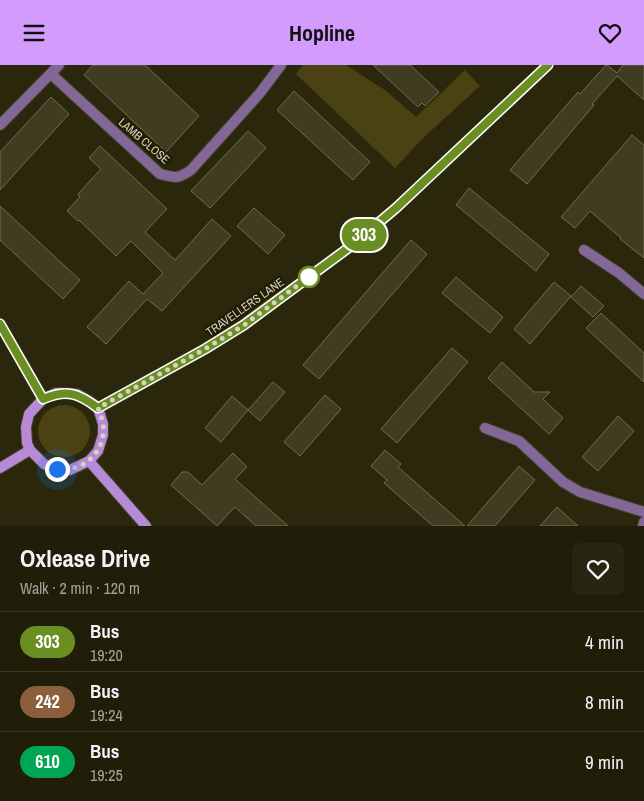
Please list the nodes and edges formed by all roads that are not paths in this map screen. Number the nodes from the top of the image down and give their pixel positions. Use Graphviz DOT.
graph roads {
  1 [pos="59,65"];
  2 [pos="281,65"];
  3 [pos="548,65"];
  4 [pos="51,74"];
  5 [pos="0,125"];
  6 [pos="584,250"];
  7 [pos="644,294"];
  8 [pos="0,324"];
  9 [pos="43,399"];
  10 [pos="98,408"];
  11 [pos="485,428"];
  12 [pos="30,450"];
  13 [pos="89,461"];
  14 [pos="0,469"];
  15 [pos="644,512"];
  16 [pos="644,521"];
  17 [pos="146,526"];
  18 [pos="643,526"];
  1 -- 4 [label="street"];
  2 -- 4 [label="street, LAMB CLOSE"];
  3 -- 10 [label="street, TRAVELLERS LANE"];
  4 -- 5 [label="street"];
  6 -- 7 [label="street"];
  8 -- 9 [label="street"];
  9 -- 10 [label="street"];
  9 -- 12 [label="street"];
  10 -- 13 [label="street"];
  11 -- 15 [label="street"];
  12 -- 13 [label="street"];
  12 -- 14 [label="street"];
  13 -- 17 [label="street"];
  16 -- 18 [label="street"];
}
